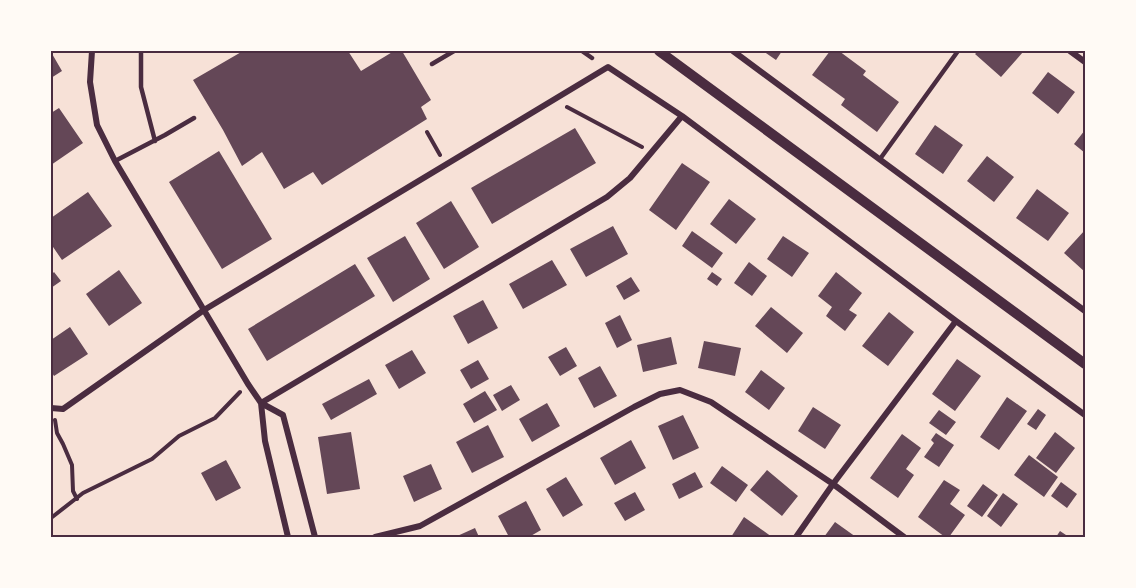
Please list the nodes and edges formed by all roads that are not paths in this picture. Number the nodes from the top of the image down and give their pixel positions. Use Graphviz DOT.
graph roads {
  1 [pos="92,51"];
  2 [pos="141,51"];
  3 [pos="454,51"];
  4 [pos="582,51"];
  5 [pos="659,51"];
  6 [pos="733,51"];
  7 [pos="958,51"];
  8 [pos="1070,51"];
  9 [pos="592,58"];
  10 [pos="1085,62"];
  11 [pos="432,64"];
  12 [pos="682,116"];
  13 [pos="194,118"];
  14 [pos="155,141"];
  15 [pos="880,159"];
  16 [pos="115,161"];
  17 [pos="204,310"];
  18 [pos="1085,311"];
  19 [pos="956,321"];
  20 [pos="1085,364"];
  21 [pos="261,403"];
  22 [pos="53,408"];
  23 [pos="1085,415"];
  24 [pos="833,484"];
  25 [pos="288,537"];
  26 [pos="315,537"];
  27 [pos="375,537"];
  28 [pos="796,537"];
  29 [pos="904,537"];
  1 -- 16 [label="street"];
  2 -- 14 [label="lane"];
  3 -- 11 [label="lane"];
  4 -- 9 [label="lane"];
  5 -- 20 [label="street"];
  6 -- 15 [label="street"];
  7 -- 15 [label="lane"];
  8 -- 10 [label="street"];
  12 -- 17 [label="street"];
  12 -- 19 [label="street"];
  12 -- 21 [label="street"];
  13 -- 14 [label="lane"];
  14 -- 16 [label="lane"];
  15 -- 18 [label="street"];
  16 -- 17 [label="street"];
  17 -- 21 [label="street"];
  17 -- 22 [label="street"];
  19 -- 23 [label="street"];
  19 -- 24 [label="street"];
  21 -- 25 [label="street"];
  21 -- 26 [label="street"];
  24 -- 27 [label="street"];
  24 -- 28 [label="street"];
  24 -- 29 [label="street"];
}
